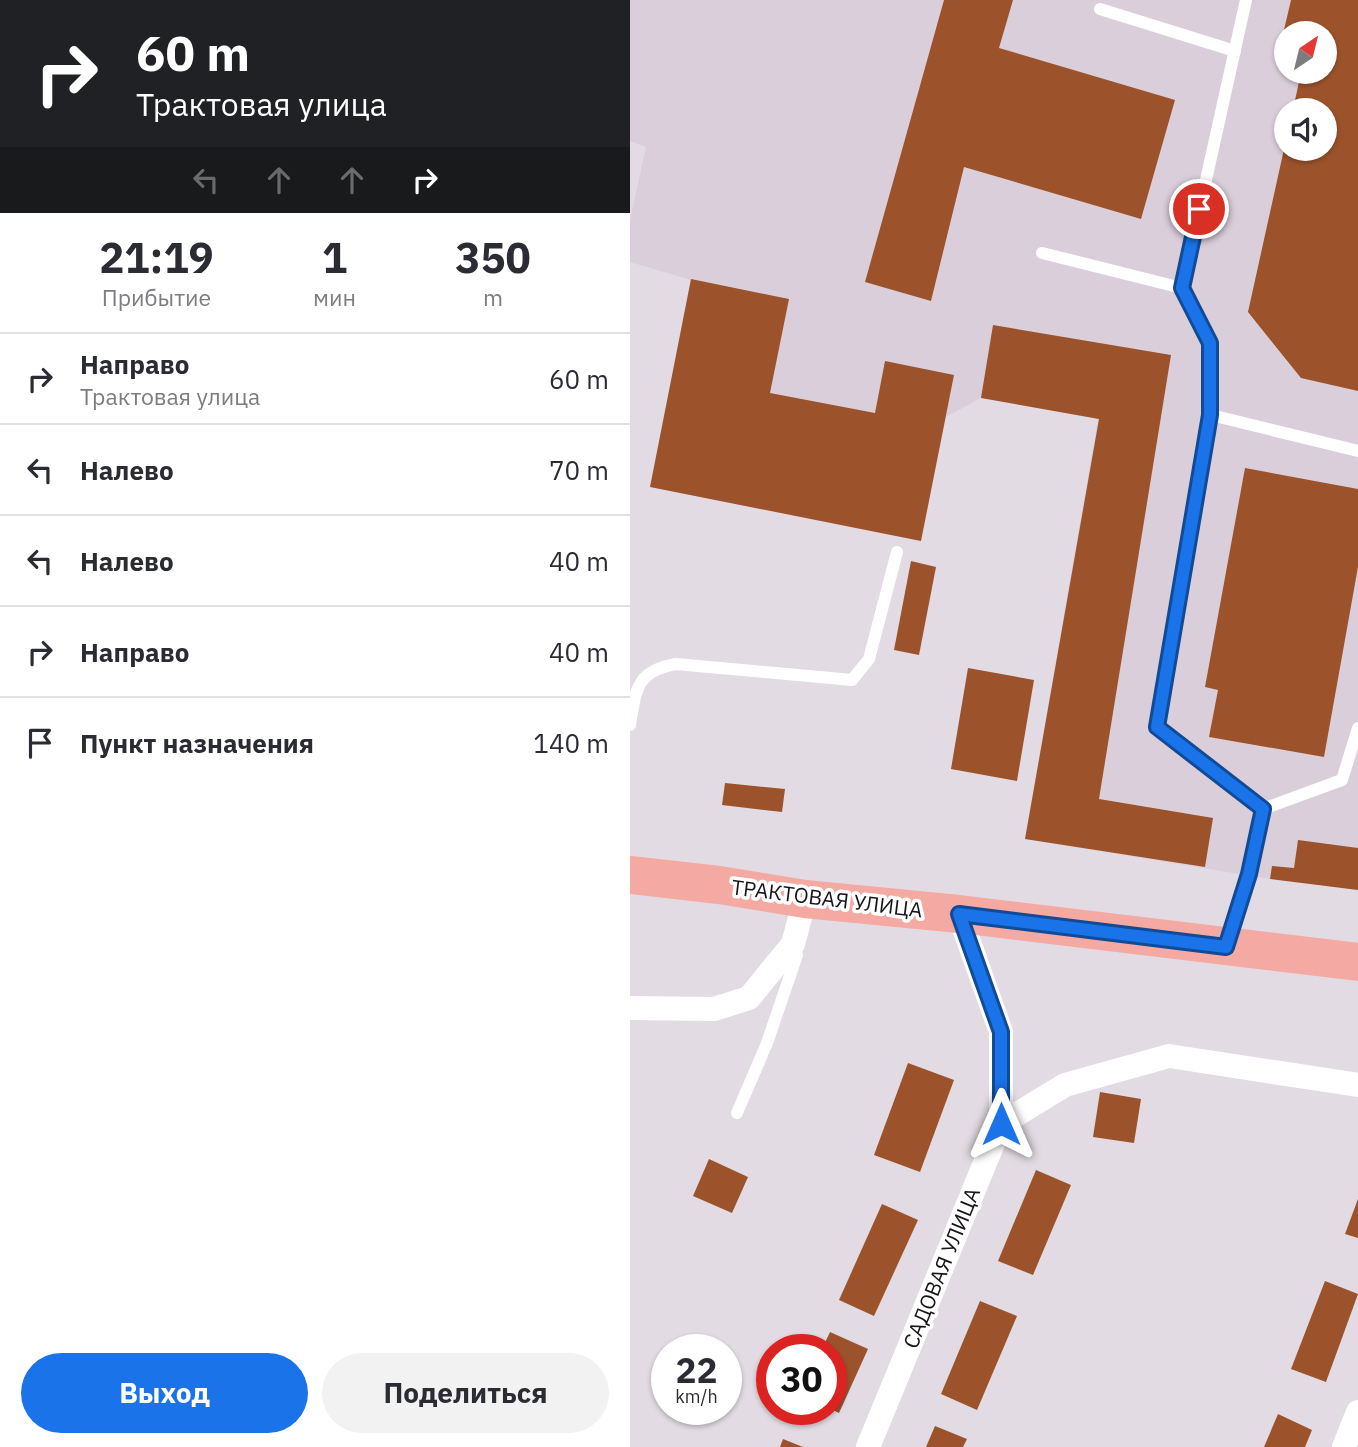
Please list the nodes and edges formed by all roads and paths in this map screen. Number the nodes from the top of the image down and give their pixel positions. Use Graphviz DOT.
graph roads {
  1 [pos="1246,0"];
  2 [pos="1100,9"];
  3 [pos="1235,51"];
  4 [pos="1042,253"];
  5 [pos="1182,288"];
  6 [pos="1210,415"];
  7 [pos="1358,451"];
  8 [pos="897,552"];
  9 [pos="630,725"];
  10 [pos="1358,728"];
  11 [pos="1263,809"];
  12 [pos="630,875"];
  13 [pos="805,899"];
  14 [pos="959,914"];
  15 [pos="793,944"];
  16 [pos="1226,947"];
  17 [pos="1358,962"];
  18 [pos="630,1008"];
  19 [pos="1358,1085"];
  20 [pos="737,1113"];
  21 [pos="1001,1124"];
  22 [pos="1358,1412"];
  23 [pos="868,1447"];
  24 [pos="1344,1447"];
  1 -- 3 [label="lane"];
  2 -- 3 [label="lane"];
  3 -- 5 [label="lane"];
  4 -- 5 [label="lane"];
  5 -- 6 [label="lane"];
  6 -- 7 [label="lane"];
  6 -- 11 [label="lane"];
  8 -- 9 [label="lane"];
  10 -- 11 [label="lane"];
  11 -- 16 [label="lane"];
  12 -- 13 [label="highway, ТРАКТОВАЯ УЛИЦА"];
  13 -- 14 [label="highway, ТРАКТОВАЯ УЛИЦА"];
  13 -- 15 [label="street"];
  14 -- 16 [label="highway, ТРАКТОВАЯ УЛИЦА"];
  14 -- 21 [label="street"];
  15 -- 18 [label="street"];
  15 -- 20 [label="lane"];
  16 -- 17 [label="highway, ТРАКТОВАЯ УЛИЦА"];
  19 -- 21 [label="street"];
  21 -- 23 [label="street, САДОВАЯ УЛИЦА"];
  22 -- 24 [label="street"];
}
